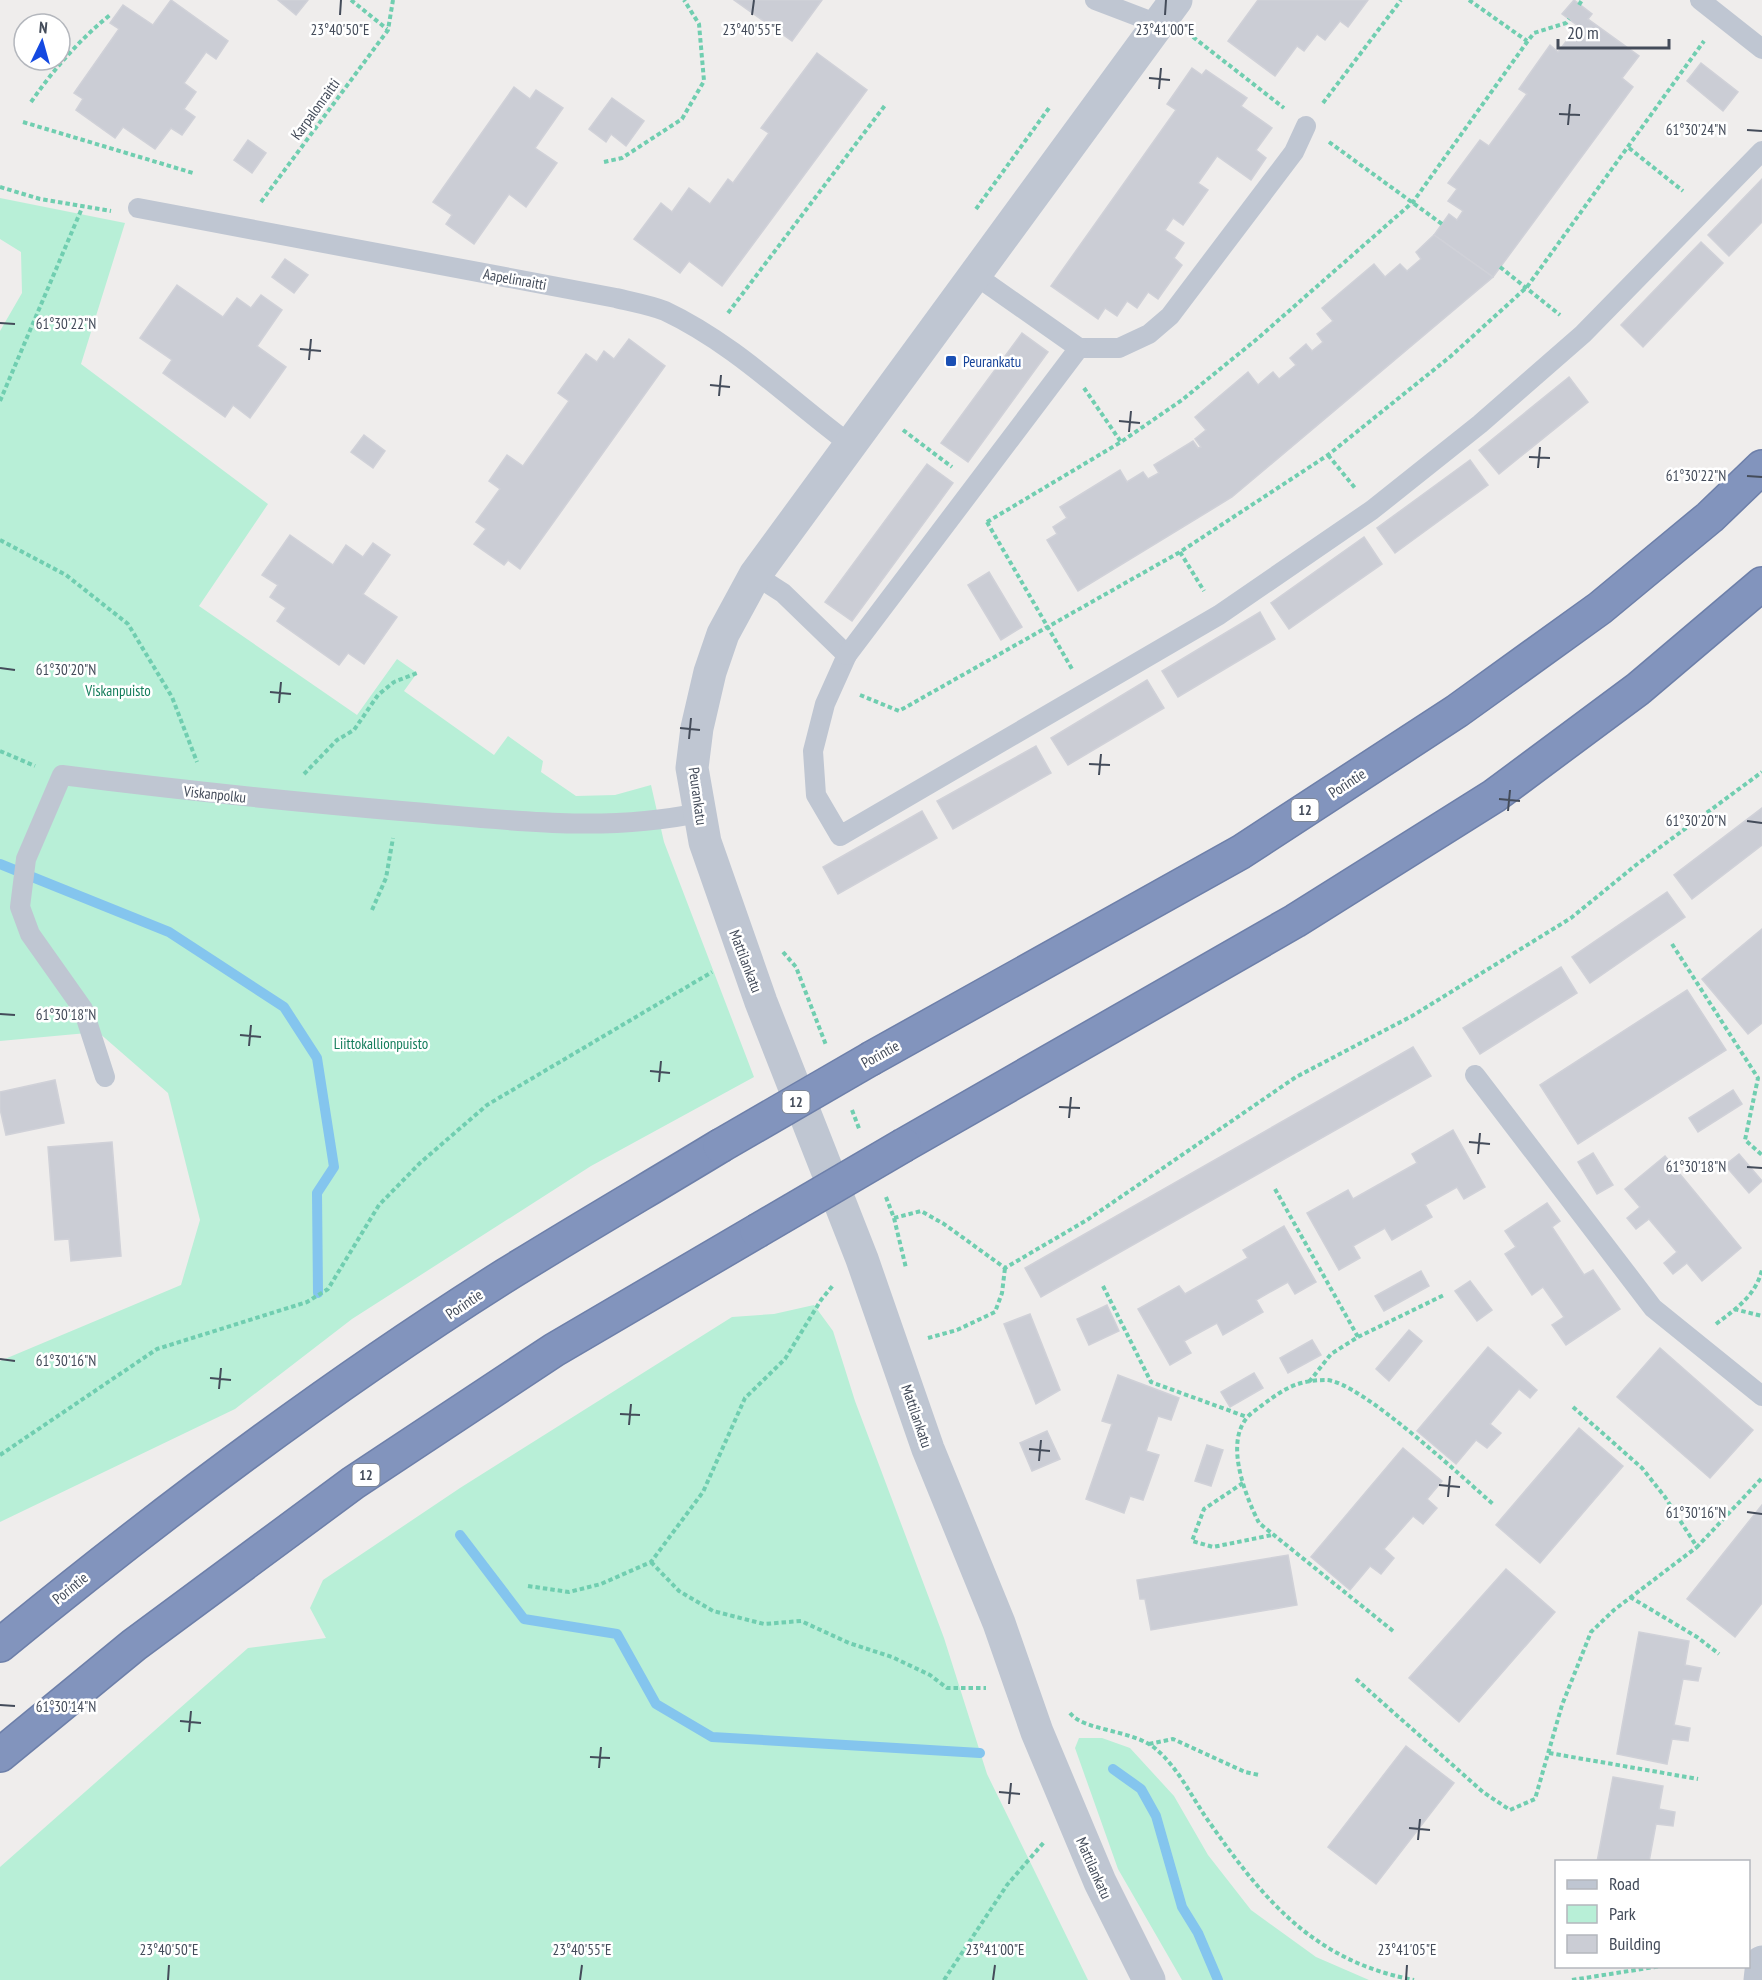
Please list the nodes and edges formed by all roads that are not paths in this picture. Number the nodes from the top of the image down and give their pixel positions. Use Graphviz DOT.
graph roads {
  1 [pos="1095,0"];
  2 [pos="1700,0"];
  3 [pos="1167,12"];
  4 [pos="1762,49"];
  5 [pos="1306,126"];
  6 [pos="1762,151"];
  7 [pos="138,208"];
  8 [pos="975,275"];
  9 [pos="1079,348"];
  10 [pos="851,445"];
  11 [pos="1762,467"];
  12 [pos="755,575"];
  13 [pos="1762,584"];
  14 [pos="847,655"];
  15 [pos="701,828"];
  16 [pos="1475,1075"];
  17 [pos="105,1077"];
  18 [pos="1762,1396"];
  19 [pos="0,1645"];
  20 [pos="0,1755"];
  21 [pos="1762,1962"];
  22 [pos="1149,1980"];
  23 [pos="1760,1980"];
  1 -- 3 [label="lane"];
  2 -- 4 [label="lane"];
  3 -- 8 [label="street, Peurankatu"];
  5 -- 9 [label="lane"];
  6 -- 14 [label="lane"];
  7 -- 10 [label="lane, Aapelinraitti"];
  8 -- 9 [label="lane"];
  8 -- 10 [label="street, Peurankatu"];
  9 -- 14 [label="lane"];
  10 -- 12 [label="street, Peurankatu"];
  11 -- 19 [label="highway, Porintie / 12, bridge"];
  12 -- 14 [label="lane"];
  12 -- 15 [label="street, Peurankatu"];
  13 -- 20 [label="highway, 12, bridge"];
  15 -- 17 [label="lane, Viskanpolku"];
  15 -- 22 [label="street, Mattilankatu"];
  16 -- 18 [label="lane"];
  21 -- 23 [label="street"];
}
